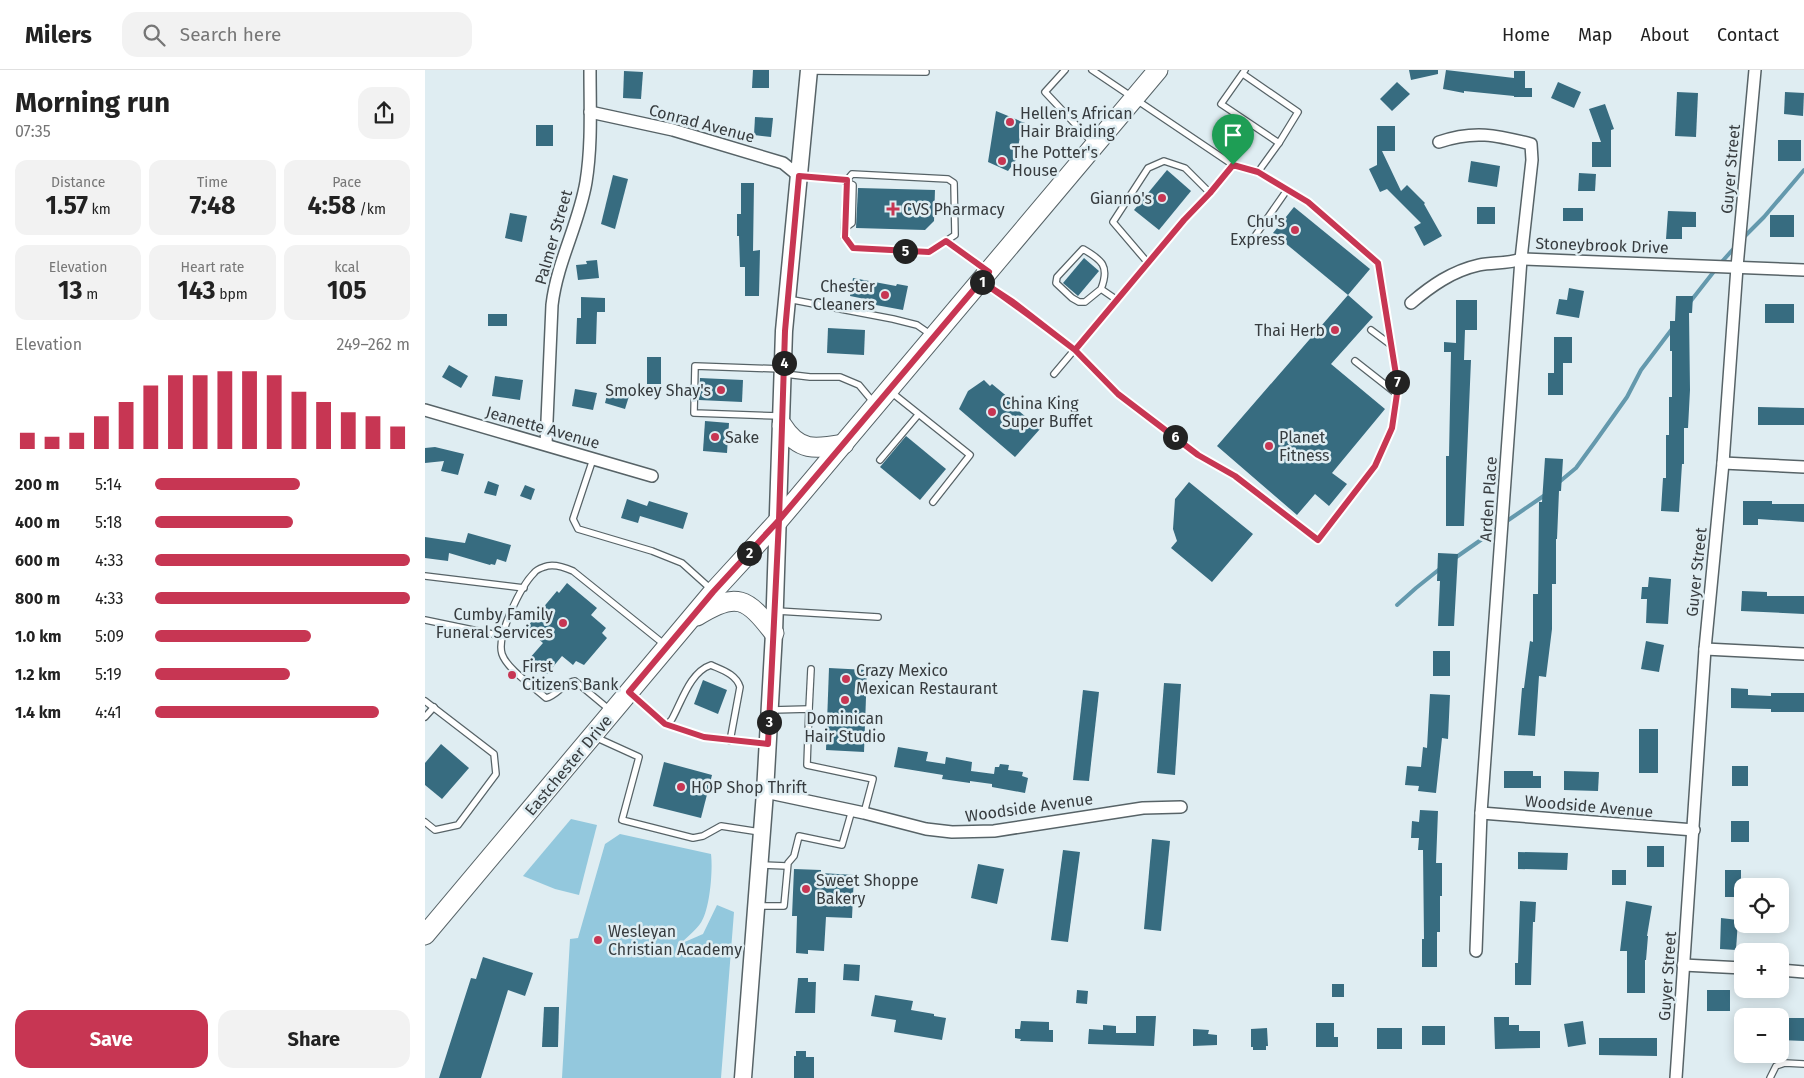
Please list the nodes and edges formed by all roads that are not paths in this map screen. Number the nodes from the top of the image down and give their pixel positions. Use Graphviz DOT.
graph roads {
  1 [pos="590,70"];
  2 [pos="809,70"];
  3 [pos="1065,70"];
  4 [pos="1092,70"];
  5 [pos="1158,70"];
  6 [pos="1755,70"];
  7 [pos="926,72"];
  8 [pos="1244,72"];
  9 [pos="1135,97"];
  10 [pos="590,112"];
  11 [pos="1439,142"];
  12 [pos="1279,143"];
  13 [pos="1095,145"];
  14 [pos="1233,165"];
  15 [pos="1258,172"];
  16 [pos="799,176"];
  17 [pos="847,181"];
  18 [pos="1287,190"];
  19 [pos="1210,193"];
  20 [pos="1255,236"];
  21 [pos="946,241"];
  22 [pos="1521,259"];
  23 [pos="1148,263"];
  24 [pos="1737,267"];
  25 [pos="1804,270"];
  26 [pos="985,276"];
  27 [pos="1101,289"];
  28 [pos="787,299"];
  29 [pos="1117,300"];
  30 [pos="1411,303"];
  31 [pos="1371,330"];
  32 [pos="934,337"];
  33 [pos="1391,345"];
  34 [pos="1075,350"];
  35 [pos="1355,361"];
  36 [pos="783,371"];
  37 [pos="1054,374"];
  38 [pos="889,390"];
  39 [pos="1397,394"];
  40 [pos="876,406"];
  41 [pos="425,410"];
  42 [pos="918,414"];
  43 [pos="782,420"];
  44 [pos="546,444"];
  45 [pos="844,444"];
  46 [pos="593,459"];
  47 [pos="880,460"];
  48 [pos="1723,463"];
  49 [pos="1804,467"];
  50 [pos="653,476"];
  51 [pos="933,502"];
  52 [pos="779,520"];
  53 [pos="425,576"];
  54 [pos="524,588"];
  55 [pos="713,592"];
  56 [pos="775,611"];
  57 [pos="878,616"];
  58 [pos="425,620"];
  59 [pos="689,620"];
  60 [pos="774,633"];
  61 [pos="501,636"];
  62 [pos="667,647"];
  63 [pos="1705,649"];
  64 [pos="1804,654"];
  65 [pos="811,669"];
  66 [pos="629,692"];
  67 [pos="425,701"];
  68 [pos="434,707"];
  69 [pos="809,709"];
  70 [pos="770,710"];
  71 [pos="612,712"];
  72 [pos="425,717"];
  73 [pos="667,725"];
  74 [pos="593,736"];
  75 [pos="730,741"];
  76 [pos="768,744"];
  77 [pos="765,792"];
  78 [pos="1181,807"];
  79 [pos="852,810"];
  80 [pos="864,813"];
  81 [pos="1481,813"];
  82 [pos="425,822"];
  83 [pos="1694,830"];
  84 [pos="762,832"];
  85 [pos="759,865"];
  86 [pos="787,866"];
  87 [pos="756,906"];
  88 [pos="425,935"];
  89 [pos="1476,951"];
  90 [pos="1683,965"];
  91 [pos="1734,968"];
  92 [pos="1789,971"];
  93 [pos="1804,972"];
  94 [pos="1804,1064"];
  95 [pos="743,1078"];
  96 [pos="1676,1078"];
  97 [pos="1769,1078"];
  1 -- 10 [label="street, Palmer Street"];
  2 -- 7 [label="lane"];
  2 -- 16 [label="main road"];
  3 -- 13 [label="lane"];
  4 -- 9 [label="lane"];
  5 -- 9 [label="main road, Eastchester Drive"];
  6 -- 24 [label="street, Guyer Street"];
  8 -- 12 [label="lane"];
  8 -- 12 [label="lane"];
  9 -- 13 [label="main road, Eastchester Drive"];
  9 -- 14 [label="lane"];
  10 -- 16 [label="street, Conrad Avenue"];
  10 -- 44 [label="street, Palmer Street"];
  11 -- 22 [label="street, Arden Place"];
  12 -- 15 [label="lane"];
  13 -- 26 [label="main road, Eastchester Drive"];
  14 -- 15 [label="lane"];
  14 -- 19 [label="lane"];
  15 -- 18 [label="lane"];
  16 -- 17 [label="lane"];
  16 -- 28 [label="main road"];
  17 -- 21 [label="lane"];
  17 -- 21 [label="lane"];
  18 -- 20 [label="lane"];
  18 -- 33 [label="lane"];
  19 -- 23 [label="lane"];
  19 -- 23 [label="lane"];
  21 -- 26 [label="lane"];
  22 -- 24 [label="street, Stoneybrook Drive"];
  22 -- 30 [label="street, Stoneybrook Drive"];
  22 -- 81 [label="street, Arden Place"];
  23 -- 29 [label="lane"];
  24 -- 25 [label="street, Stoneybrook Drive"];
  24 -- 48 [label="street, Guyer Street"];
  26 -- 32 [label="main road, Eastchester Drive"];
  26 -- 34 [label="lane"];
  27 -- 27 [label="lane"];
  27 -- 29 [label="lane"];
  28 -- 32 [label="lane"];
  28 -- 36 [label="main road"];
  29 -- 34 [label="lane"];
  31 -- 33 [label="lane"];
  32 -- 38 [label="main road, Eastchester Drive"];
  33 -- 39 [label="lane"];
  34 -- 37 [label="lane"];
  34 -- 39 [label="lane"];
  35 -- 39 [label="lane"];
  36 -- 40 [label="lane"];
  36 -- 43 [label="main road"];
  36 -- 43 [label="lane"];
  38 -- 40 [label="main road, Eastchester Drive"];
  38 -- 42 [label="lane"];
  40 -- 45 [label="main road, Eastchester Drive"];
  41 -- 44 [label="street, Jeanette Avenue"];
  42 -- 47 [label="lane"];
  42 -- 51 [label="lane"];
  43 -- 45 [label="main road"];
  43 -- 52 [label="main road"];
  44 -- 46 [label="street, Jeanette Avenue"];
  45 -- 52 [label="main road, Eastchester Drive"];
  46 -- 50 [label="street, Jeanette Avenue"];
  46 -- 55 [label="lane"];
  48 -- 49 [label="street"];
  48 -- 63 [label="street, Guyer Street"];
  52 -- 55 [label="main road, Eastchester Drive"];
  52 -- 56 [label="main road"];
  53 -- 54 [label="lane"];
  54 -- 61 [label="lane"];
  54 -- 62 [label="lane"];
  55 -- 59 [label="main road, Eastchester Drive"];
  56 -- 57 [label="lane"];
  56 -- 60 [label="main road"];
  58 -- 61 [label="lane"];
  59 -- 60 [label="main road"];
  59 -- 62 [label="main road, Eastchester Drive"];
  60 -- 70 [label="main road"];
  61 -- 71 [label="lane"];
  62 -- 66 [label="main road, Eastchester Drive"];
  63 -- 64 [label="street"];
  63 -- 83 [label="street, Guyer Street"];
  65 -- 69 [label="lane"];
  66 -- 71 [label="main road, Eastchester Drive"];
  66 -- 73 [label="lane"];
  67 -- 68 [label="lane"];
  68 -- 72 [label="lane"];
  68 -- 82 [label="lane"];
  69 -- 70 [label="lane"];
  69 -- 80 [label="lane"];
  70 -- 76 [label="main road"];
  71 -- 74 [label="main road, Eastchester Drive"];
  73 -- 75 [label="lane"];
  73 -- 75 [label="lane"];
  74 -- 84 [label="lane"];
  74 -- 88 [label="main road, Eastchester Drive"];
  75 -- 76 [label="lane"];
  76 -- 77 [label="main road"];
  77 -- 79 [label="street, Woodside Avenue"];
  77 -- 84 [label="main road"];
  78 -- 80 [label="street, Woodside Avenue"];
  79 -- 80 [label="street, Woodside Avenue"];
  79 -- 86 [label="lane"];
  81 -- 83 [label="street, Woodside Avenue"];
  81 -- 89 [label="street, Arden Place"];
  83 -- 90 [label="street, Guyer Street"];
  84 -- 85 [label="main road"];
  85 -- 86 [label="lane"];
  85 -- 87 [label="main road"];
  86 -- 87 [label="lane"];
  87 -- 95 [label="main road"];
  90 -- 91 [label="street"];
  90 -- 96 [label="street, Guyer Street"];
  92 -- 93 [label="street"];
  94 -- 97 [label="lane"];
}
